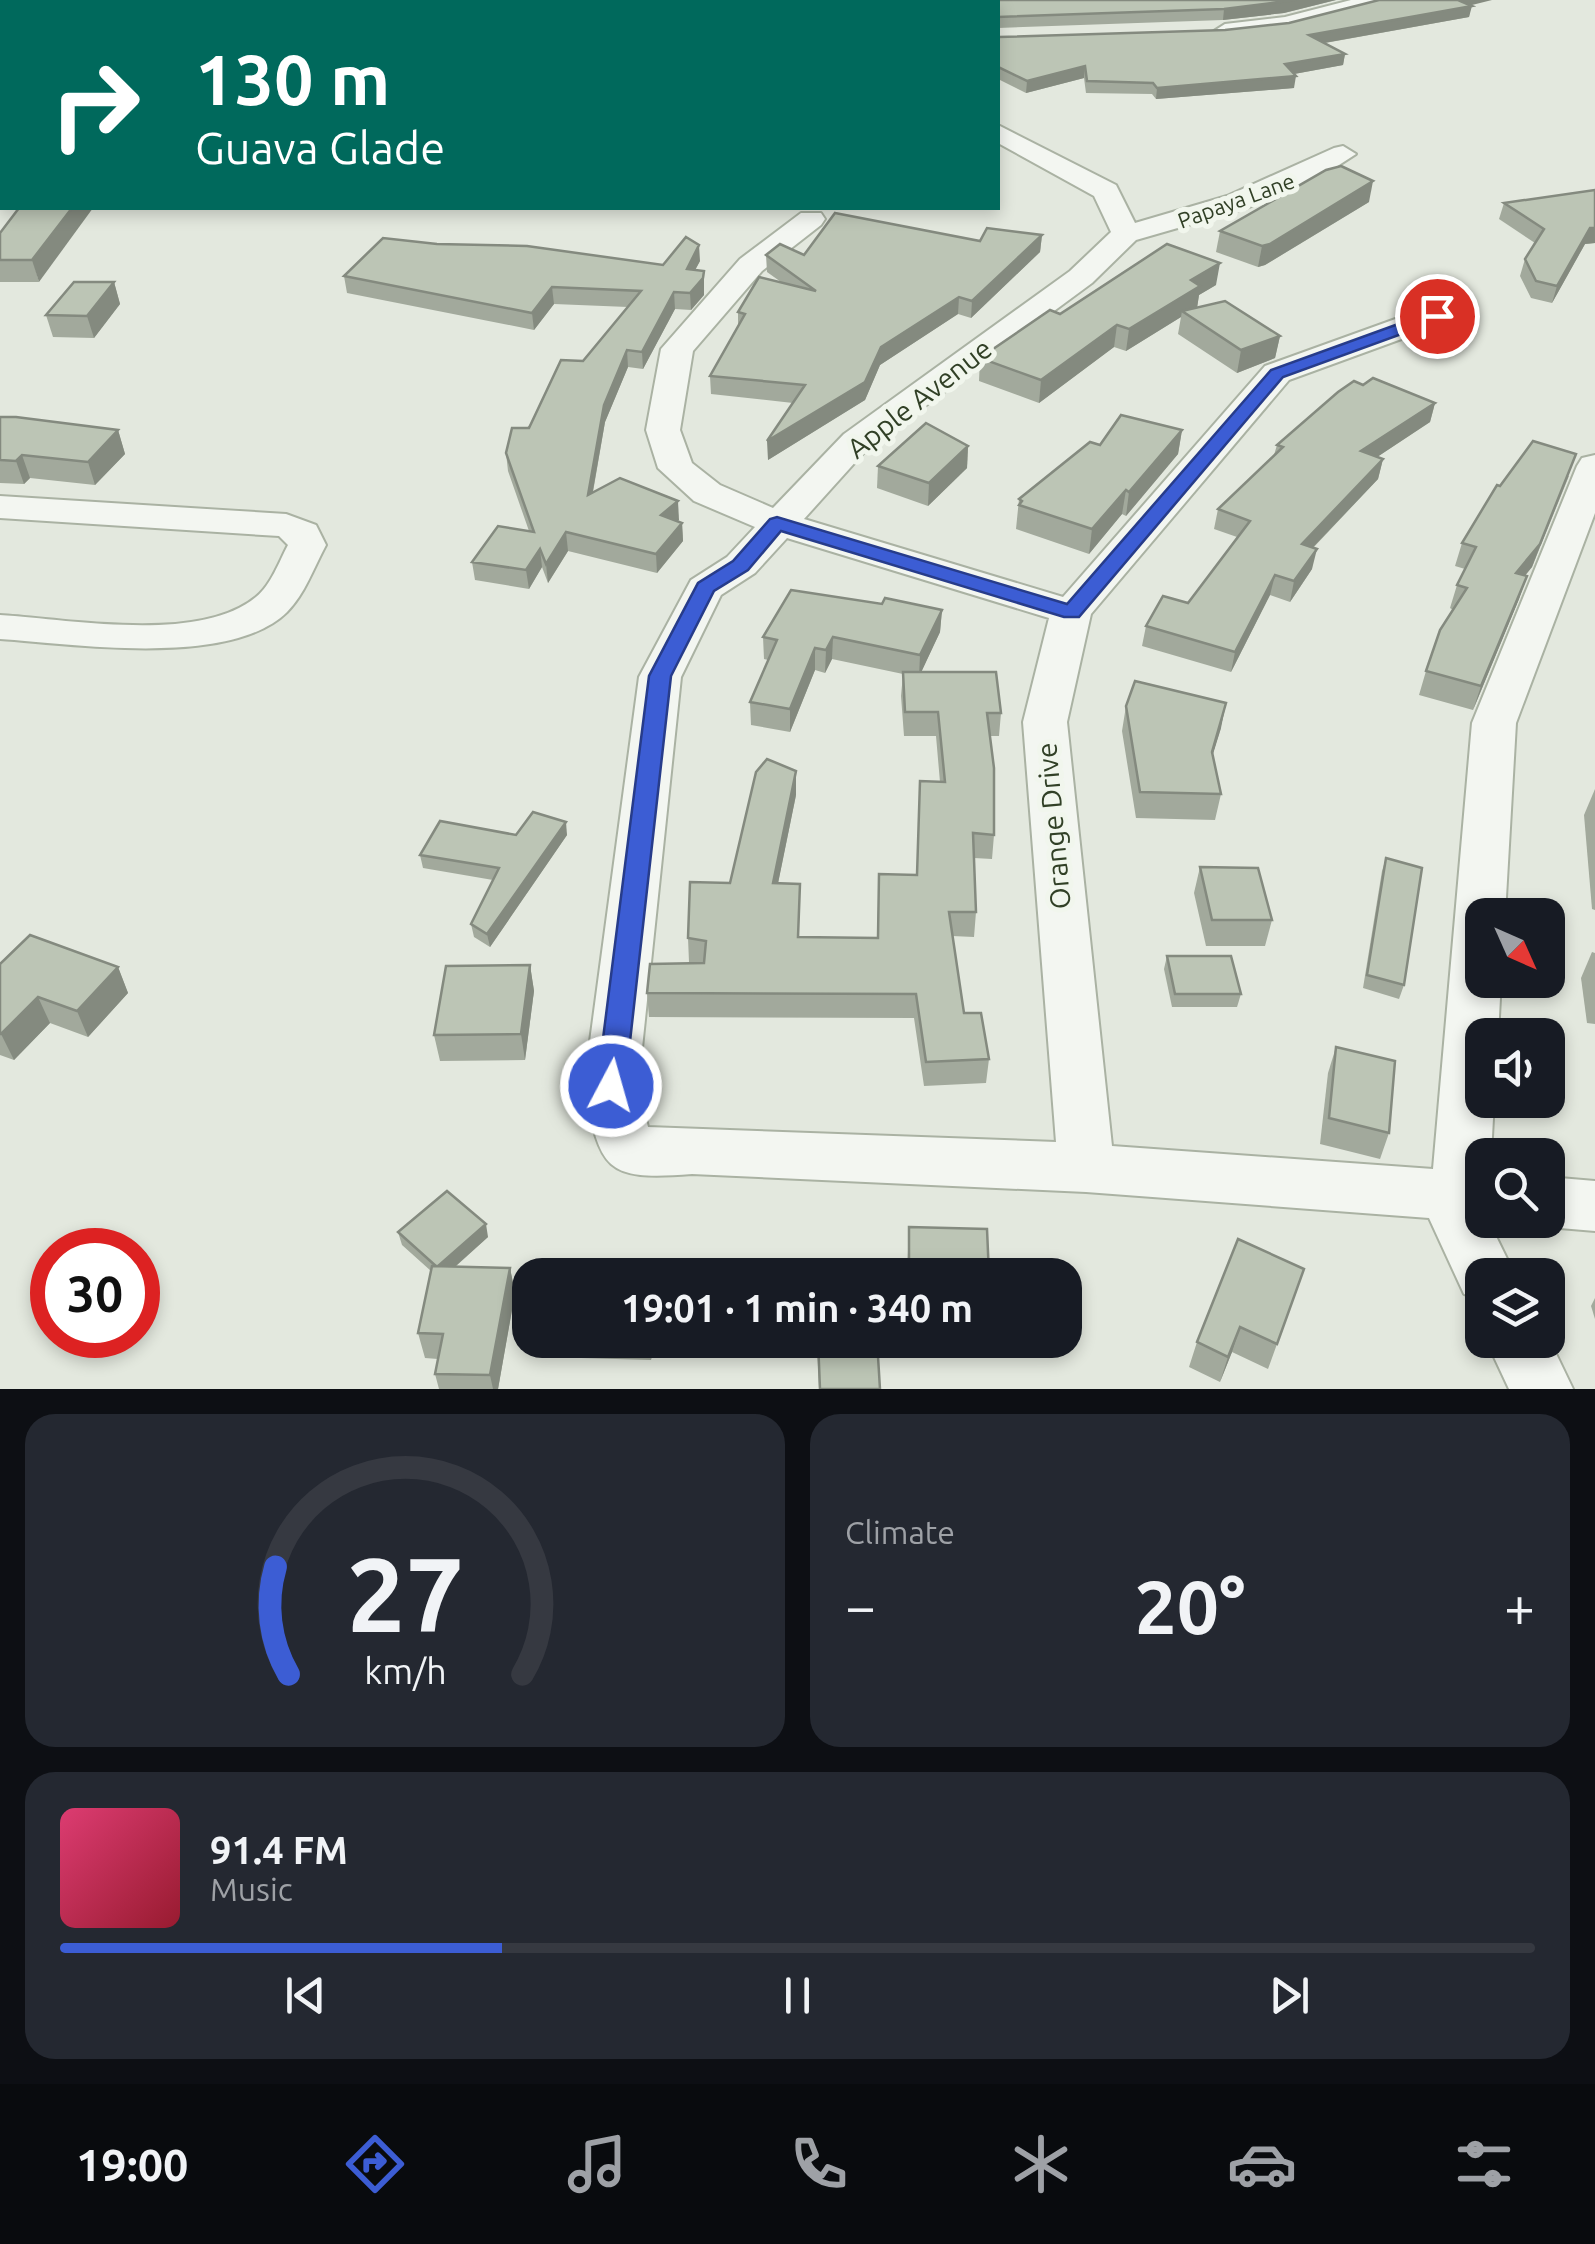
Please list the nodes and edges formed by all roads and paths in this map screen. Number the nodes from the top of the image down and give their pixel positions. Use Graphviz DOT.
graph roads {
  1 [pos="1376,0"];
  2 [pos="1208,32"];
  3 [pos="1000,134"];
  4 [pos="1343,154"];
  5 [pos="811,219"];
  6 [pos="1126,234"];
  7 [pos="1437,316"];
  8 [pos="1595,466"];
  9 [pos="0,507"];
  10 [pos="777,524"];
  11 [pos="1071,612"];
  12 [pos="0,627"];
  13 [pos="1476,1138"];
  14 [pos="1086,1168"];
  15 [pos="1465,1195"];
  16 [pos="1565,1203"];
  17 [pos="1595,1206"];
  18 [pos="1465,1209"];
  19 [pos="1465,1234"];
  20 [pos="1526,1358"];
  21 [pos="1541,1389"];
  1 -- 2 [label="street"];
  3 -- 6 [label="street"];
  4 -- 6 [label="street, Papaya Lane"];
  5 -- 10 [label="street"];
  6 -- 10 [label="street, Apple Avenue"];
  7 -- 11 [label="street, Orange Drive"];
  8 -- 13 [label="street"];
  9 -- 12 [label="street"];
  10 -- 11 [label="street"];
  10 -- 14 [label="street, Apple Avenue"];
  11 -- 14 [label="street, Orange Drive"];
  14 -- 15 [label="street"];
  16 -- 17 [label="street"];
  18 -- 19 [label="street"];
  20 -- 21 [label="street"];
}
